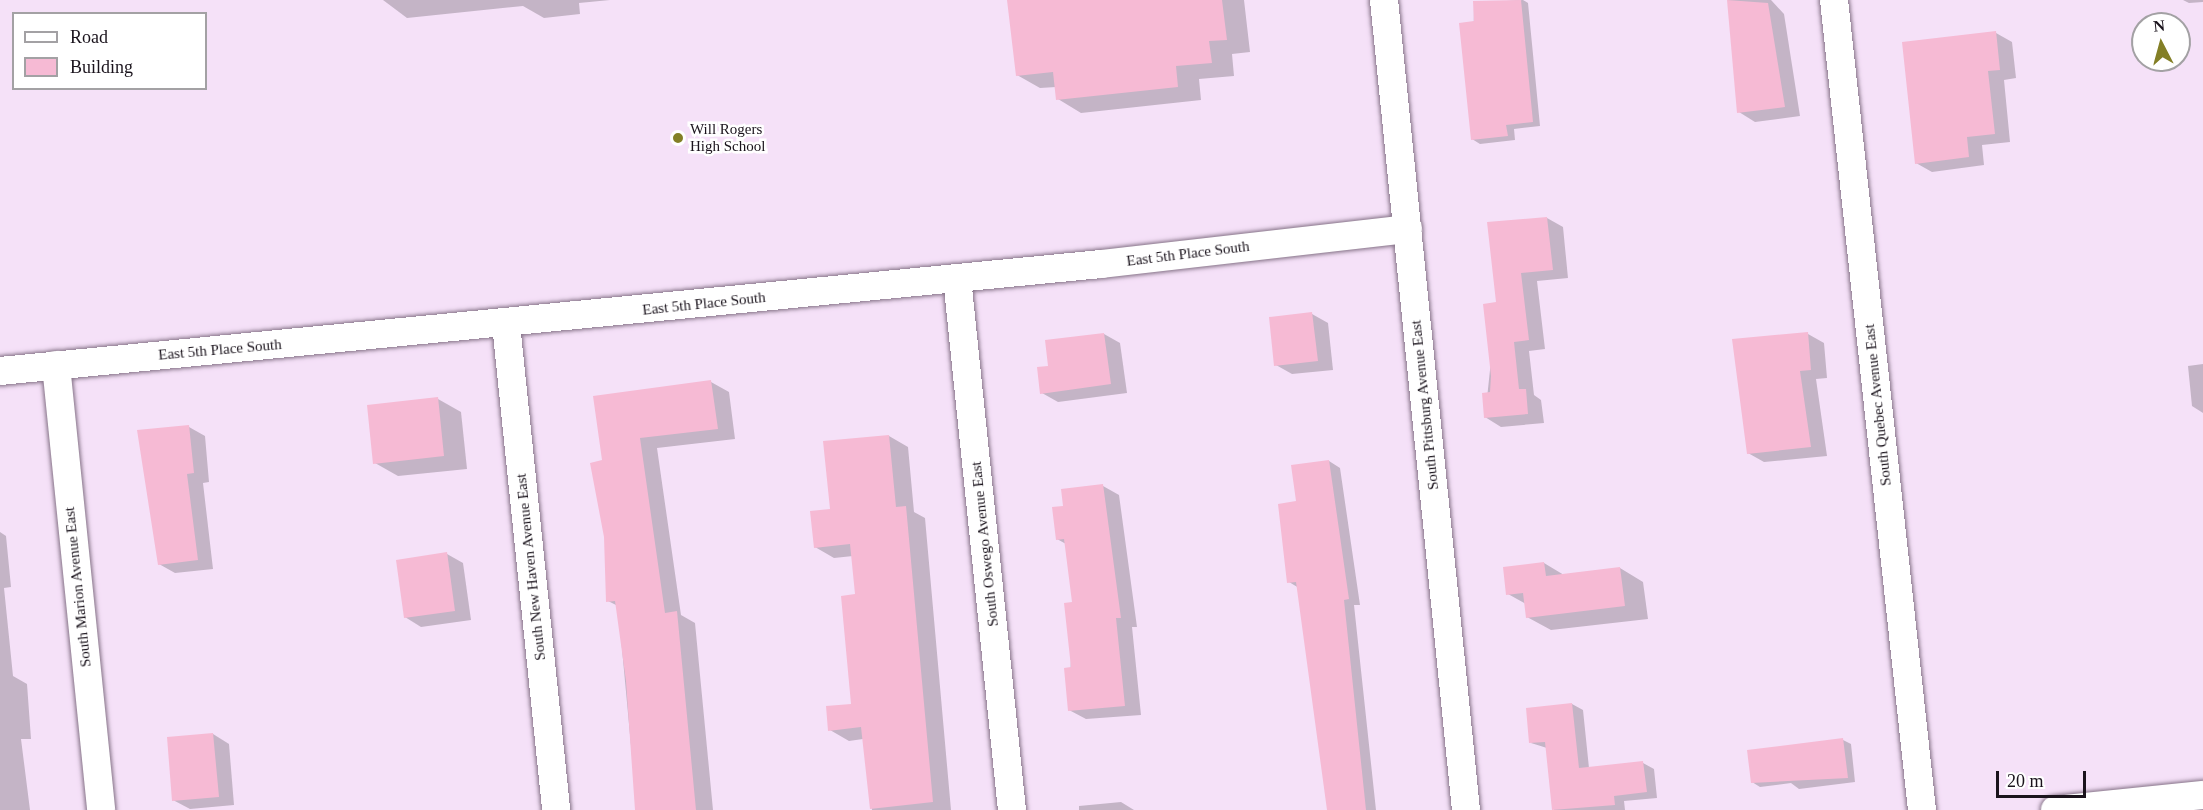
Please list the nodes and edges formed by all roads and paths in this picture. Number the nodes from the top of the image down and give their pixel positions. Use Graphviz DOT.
graph roads {
  1 [pos="1384,0"];
  2 [pos="1834,0"];
  3 [pos="1408,229"];
  4 [pos="957,278"];
  5 [pos="506,324"];
  6 [pos="56,365"];
  7 [pos="0,371"];
  8 [pos="2203,795"];
  9 [pos="101,810"];
  10 [pos="556,810"];
  11 [pos="1012,810"];
  12 [pos="1466,810"];
  13 [pos="1922,810"];
  14 [pos="2055,810"];
  1 -- 3 [label="street, South Pittsburg Avenue East"];
  2 -- 13 [label="street, South Quebec Avenue East"];
  3 -- 4 [label="street, East 5th Place South"];
  3 -- 12 [label="street, South Pittsburg Avenue East"];
  4 -- 5 [label="street, East 5th Place South"];
  4 -- 11 [label="street, South Oswego Avenue East"];
  5 -- 6 [label="street, East 5th Place South"];
  5 -- 10 [label="street, South New Haven Avenue East"];
  6 -- 7 [label="street, East 5th Place South"];
  6 -- 9 [label="street, South Marion Avenue East"];
  8 -- 14 [label="street"];
}
